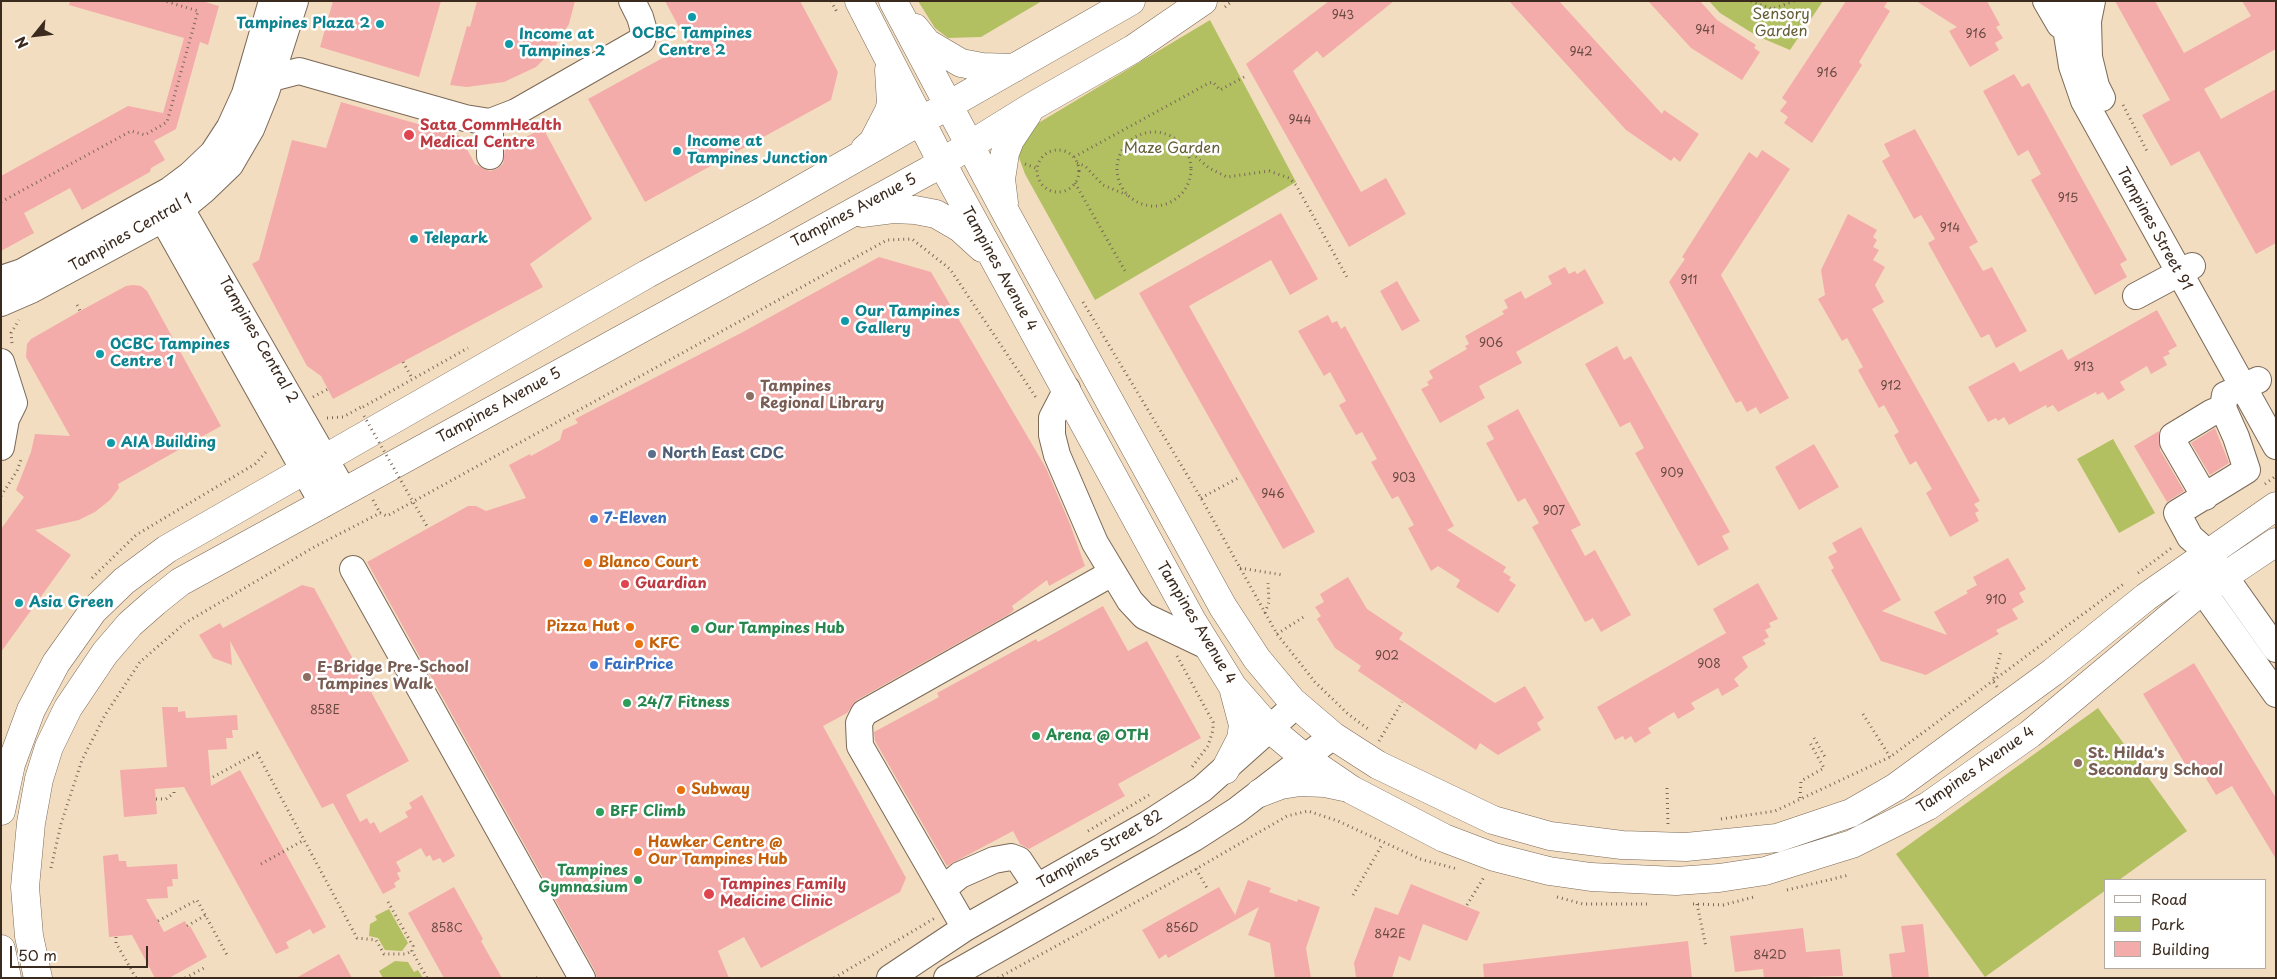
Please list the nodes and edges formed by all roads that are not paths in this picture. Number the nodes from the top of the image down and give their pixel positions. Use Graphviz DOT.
graph roads {
  1 [pos="272,1"];
  2 [pos="295,1"];
  3 [pos="632,1"];
  4 [pos="893,1"];
  5 [pos="1131,1"];
  6 [pos="2046,1"];
  7 [pos="2072,1"];
  8 [pos="2092,1"];
  9 [pos="1211,6"];
  10 [pos="850,9"];
  11 [pos="2066,28"];
  12 [pos="884,47"];
  13 [pos="1014,68"];
  14 [pos="272,78"];
  15 [pos="948,105"];
  16 [pos="1033,106"];
  17 [pos="490,122"];
  18 [pos="920,122"];
  19 [pos="969,145"];
  20 [pos="490,156"];
  21 [pos="854,159"];
  22 [pos="941,162"];
  23 [pos="167,204"];
  24 [pos="1007,215"];
  25 [pos="846,216"];
  26 [pos="994,260"];
  27 [pos="2186,270"];
  28 [pos="2136,296"];
  29 [pos="7,302"];
  30 [pos="7,356"];
  31 [pos="2251,383"];
  32 [pos="1067,390"];
  33 [pos="2223,408"];
  34 [pos="2276,409"];
  35 [pos="3,414"];
  36 [pos="2276,446"];
  37 [pos="12,451"];
  38 [pos="315,465"];
  39 [pos="2205,497"];
  40 [pos="333,498"];
  41 [pos="2276,506"];
  42 [pos="2276,542"];
  43 [pos="2197,560"];
  44 [pos="353,569"];
  45 [pos="1112,573"];
  46 [pos="2214,584"];
  47 [pos="1205,645"];
  48 [pos="2276,649"];
  49 [pos="1233,687"];
  50 [pos="2276,694"];
  51 [pos="1296,705"];
  52 [pos="1270,729"];
  53 [pos="1333,736"];
  54 [pos="1305,758"];
  55 [pos="1225,770"];
  56 [pos="1352,790"];
  57 [pos="1260,793"];
  58 [pos="1,811"];
  59 [pos="1037,887"];
  60 [pos="954,908"];
  61 [pos="1,949"];
  62 [pos="949,977"];
  63 [pos="7,978"];
  64 [pos="38,978"];
  65 [pos="582,978"];
  66 [pos="890,978"];
  1 -- 23 [label="street, Tampines Central 1"];
  2 -- 14 [label="street, Tampines Central 1"];
  3 -- 17 [label="street"];
  4 -- 13 [label="main road"];
  4 -- 15 [label="main road, Tampines Avenue 4"];
  5 -- 13 [label="main road"];
  6 -- 11 [label="street"];
  7 -- 11 [label="street, Tampines Street 91"];
  8 -- 27 [label="street, Tampines Street 91"];
  9 -- 16 [label="main road, Tampines Avenue 5"];
  10 -- 12 [label="main road, Tampines Avenue 4"];
  11 -- 27 [label="street, Tampines Street 91"];
  12 -- 18 [label="main road, Tampines Avenue 4"];
  12 -- 21 [label="main road"];
  13 -- 15 [label="main road"];
  14 -- 17 [label="street"];
  14 -- 23 [label="street, Tampines Central 1"];
  15 -- 18 [label="main road"];
  15 -- 19 [label="main road, Tampines Avenue 4"];
  16 -- 19 [label="main road, Tampines Avenue 5"];
  16 -- 24 [label="main road"];
  17 -- 20 [label="street"];
  18 -- 21 [label="main road"];
  18 -- 22 [label="main road, Tampines Avenue 4"];
  19 -- 22 [label="main road, Tampines Avenue 5"];
  19 -- 24 [label="main road, Tampines Avenue 4"];
  21 -- 38 [label="main road"];
  22 -- 25 [label="main road, Tampines Avenue 5"];
  22 -- 26 [label="main road, Tampines Avenue 4"];
  23 -- 29 [label="street, Tampines Central 1"];
  23 -- 38 [label="street, Tampines Central 2"];
  24 -- 51 [label="main road, Tampines Avenue 4"];
  25 -- 26 [label="main road"];
  25 -- 40 [label="main road, Tampines Avenue 5"];
  26 -- 32 [label="main road, Tampines Avenue 4"];
  27 -- 28 [label="street"];
  27 -- 31 [label="street, Tampines Street 91"];
  30 -- 35 [label="street"];
  31 -- 33 [label="street"];
  31 -- 34 [label="street, Tampines Street 91"];
  31 -- 36 [label="street, Tampines Street 91"];
  32 -- 45 [label="street"];
  32 -- 47 [label="main road, Tampines Avenue 4"];
  33 -- 39 [label="street"];
  33 -- 39 [label="street"];
  35 -- 37 [label="street"];
  38 -- 40 [label="street, Tampines Central 2"];
  38 -- 58 [label="main road"];
  39 -- 43 [label="street"];
  40 -- 64 [label="main road, Tampines Avenue 5"];
  41 -- 43 [label="main road, Tampines Avenue 4"];
  42 -- 46 [label="main road, Tampines Avenue 4"];
  43 -- 46 [label="street"];
  43 -- 53 [label="main road, Tampines Avenue 4"];
  44 -- 65 [label="street"];
  45 -- 47 [label="street"];
  45 -- 60 [label="street"];
  46 -- 48 [label="street"];
  46 -- 50 [label="street"];
  46 -- 56 [label="main road, Tampines Avenue 4"];
  47 -- 49 [label="main road, Tampines Avenue 4"];
  49 -- 52 [label="main road, Tampines Avenue 4"];
  49 -- 55 [label="main road"];
  51 -- 52 [label="street, Tampines Street 82"];
  51 -- 53 [label="main road, Tampines Avenue 4"];
  52 -- 54 [label="main road, Tampines Avenue 4"];
  52 -- 55 [label="street, Tampines Street 82"];
  53 -- 54 [label="street"];
  54 -- 56 [label="main road, Tampines Avenue 4"];
  54 -- 57 [label="street"];
  55 -- 59 [label="street, Tampines Street 82"];
  56 -- 57 [label="main road"];
  57 -- 62 [label="street"];
  59 -- 60 [label="street, Tampines Street 82"];
  59 -- 60 [label="street"];
  60 -- 66 [label="street, Tampines Street 82"];
  61 -- 63 [label="main road"];
}
